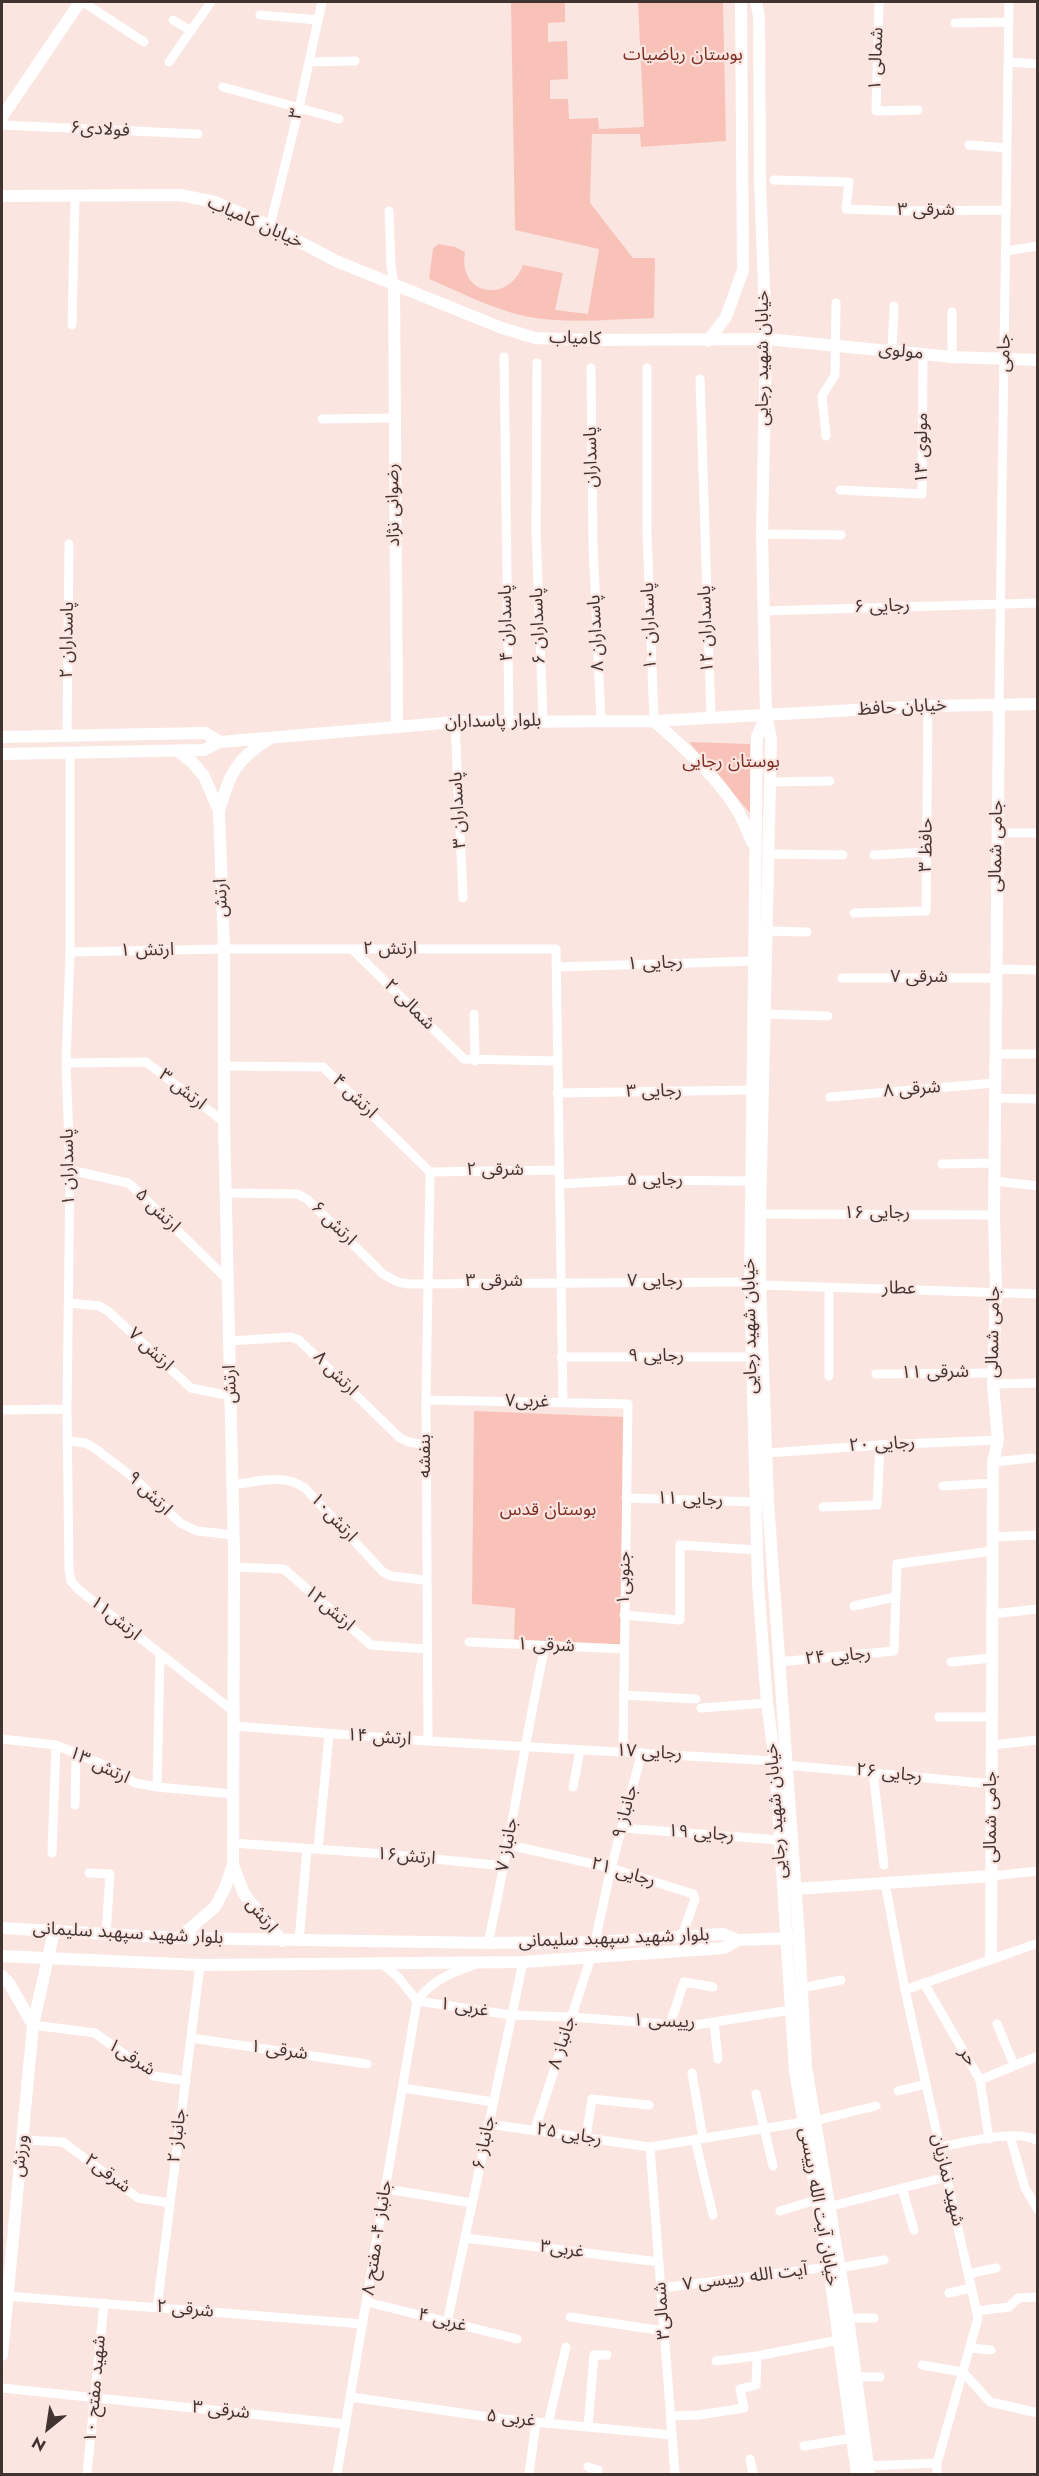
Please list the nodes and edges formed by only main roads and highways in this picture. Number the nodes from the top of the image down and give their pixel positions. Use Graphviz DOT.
graph roads {
  1 [pos="82,2"];
  2 [pos="739,2"];
  3 [pos="758,2"];
  4 [pos="766,2"];
  5 [pos="759,16"];
  6 [pos="2,117"];
  7 [pos="2,196"];
  8 [pos="394,284"];
  9 [pos="766,339"];
  10 [pos="708,340"];
  11 [pos="1038,360"];
  12 [pos="1038,704"];
  13 [pos="999,705"];
  14 [pos="766,715"];
  15 [pos="654,721"];
  16 [pos="397,726"];
  17 [pos="2,737"];
  18 [pos="272,738"];
  19 [pos="220,742"];
  20 [pos="178,751"];
  21 [pos="2,754"];
  22 [pos="219,811"];
  23 [pos="754,845"];
  24 [pos="756,1132"];
  25 [pos="755,1284"];
  26 [pos="758,1583"];
  27 [pos="773,1584"];
  28 [pos="781,1763"];
  29 [pos="233,1865"];
  30 [pos="992,1876"];
  31 [pos="795,1889"];
  32 [pos="2,1928"];
  33 [pos="54,1931"];
  34 [pos="179,1938"];
  35 [pos="794,1938"];
  36 [pos="738,1940"];
  37 [pos="282,1941"];
  38 [pos="2,1956"];
  39 [pos="48,1958"];
  40 [pos="991,1958"];
  41 [pos="2,1976"];
  42 [pos="33,2025"];
  43 [pos="809,2121"];
  44 [pos="834,2268"];
  45 [pos="2,2355"];
  46 [pos="869,2470"];
  47 [pos="854,2474"];
  1 -- 6 [label="main road"];
  2 -- 10 [label="main road, خیابان شهید رجایی"];
  3 -- 5 [label="main road, خیابان شهید رجایی"];
  4 -- 5 [label="main road"];
  5 -- 9 [label="main road, خیابان شهید رجایی"];
  7 -- 8 [label="main road, خیابان کامیاب"];
  8 -- 10 [label="main road, کامیاب"];
  8 -- 16 [label="main road, رضوانی نژاد"];
  9 -- 10 [label="main road, کامیاب"];
  9 -- 11 [label="main road, مولوی"];
  9 -- 14 [label="main road, خیابان شهید رجایی"];
  12 -- 13 [label="main road, خیابان حافظ"];
  13 -- 14 [label="main road, خیابان حافظ"];
  13 -- 30 [label="main road, جامی شمالی"];
  14 -- 15 [label="main road, بلوار پاسداران"];
  14 -- 23 [label="main road, خیابان شهید رجایی"];
  14 -- 24 [label="main road, خیابان شهید رجایی"];
  15 -- 16 [label="main road, بلوار پاسداران"];
  15 -- 23 [label="main road"];
  16 -- 18 [label="main road, بلوار پاسداران"];
  17 -- 19 [label="main road, بلوار پاسداران"];
  18 -- 19 [label="main road, بلوار پاسداران"];
  18 -- 22 [label="main road"];
  19 -- 20 [label="main road, بلوار پاسداران"];
  20 -- 21 [label="main road, بلوار پاسداران"];
  20 -- 22 [label="main road"];
  22 -- 29 [label="main road, ارتش"];
  23 -- 24 [label="main road, خیابان شهید رجایی"];
  24 -- 25 [label="main road, خیابان شهید رجایی"];
  24 -- 25 [label="main road, خیابان شهید رجایی"];
  25 -- 26 [label="main road, خیابان شهید رجایی"];
  25 -- 27 [label="main road, خیابان شهید رجایی"];
  26 -- 27 [label="main road"];
  26 -- 28 [label="main road, خیابان شهید رجایی"];
  27 -- 28 [label="main road, خیابان شهید رجایی"];
  28 -- 31 [label="main road, خیابان شهید رجایی"];
  28 -- 35 [label="main road, خیابان شهید رجایی"];
  29 -- 34 [label="main road"];
  29 -- 37 [label="main road, ارتش"];
  30 -- 31 [label="main road"];
  30 -- 40 [label="main road, جامی شمالی"];
  31 -- 35 [label="main road, خیابان شهید رجایی"];
  32 -- 33 [label="main road, بلوار شهید سپهبد سلیمانی"];
  33 -- 34 [label="main road, بلوار شهید سپهبد سلیمانی"];
  33 -- 39 [label="main road, ورزش"];
  34 -- 37 [label="main road, بلوار شهید سپهبد سلیمانی"];
  35 -- 36 [label="main road"];
  35 -- 43 [label="main road, خیابان آیت الله رییسی"];
  35 -- 43 [label="main road, خیابان آیت الله رییسی"];
  36 -- 37 [label="main road, بلوار شهید سپهبد سلیمانی"];
  36 -- 39 [label="main road, بلوار شهید سپهبد سلیمانی"];
  38 -- 39 [label="main road, بلوار شهید سپهبد سلیمانی"];
  39 -- 42 [label="main road, ورزش"];
  41 -- 42 [label="main road"];
  42 -- 45 [label="main road, ورزش"];
  43 -- 44 [label="main road, خیابان آیت الله رییسی"];
  44 -- 46 [label="main road, خیابان آیت الله رییسی"];
  44 -- 47 [label="main road, خیابان آیت الله رییسی"];
}
